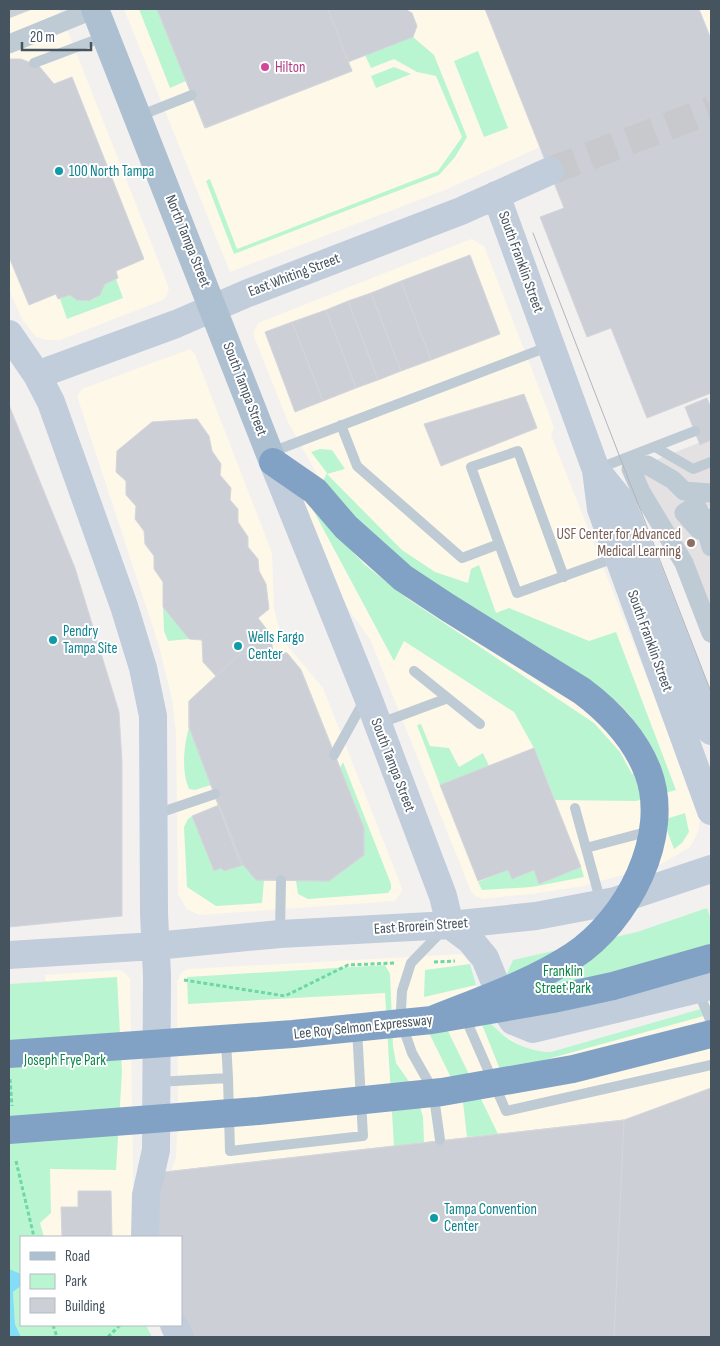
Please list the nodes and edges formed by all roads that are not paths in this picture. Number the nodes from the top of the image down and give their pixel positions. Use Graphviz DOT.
graph roads {
  1 [pos="95,9"];
  2 [pos="106,36"];
  3 [pos="9,44"];
  4 [pos="34,63"];
  5 [pos="192,95"];
  6 [pos="138,116"];
  7 [pos="550,171"];
  8 [pos="496,195"];
  9 [pos="214,307"];
  10 [pos="9,334"];
  11 [pos="551,346"];
  12 [pos="37,375"];
  13 [pos="341,425"];
  14 [pos="695,431"];
  15 [pos="655,447"];
  16 [pos="271,457"];
  17 [pos="711,462"];
  18 [pos="596,470"];
  19 [pos="711,494"];
  20 [pos="711,518"];
  21 [pos="499,544"];
  22 [pos="711,547"];
  23 [pos="619,557"];
  24 [pos="564,577"];
  25 [pos="711,633"];
  26 [pos="414,671"];
  27 [pos="367,695"];
  28 [pos="448,698"];
  29 [pos="378,724"];
  30 [pos="480,724"];
  31 [pos="711,731"];
  32 [pos="334,755"];
  33 [pos="214,794"];
  34 [pos="575,808"];
  35 [pos="711,812"];
  36 [pos="154,815"];
  37 [pos="659,829"];
  38 [pos="586,848"];
  39 [pos="711,869"];
  40 [pos="280,880"];
  41 [pos="601,904"];
  42 [pos="450,925"];
  43 [pos="280,934"];
  44 [pos="155,946"];
  45 [pos="9,955"];
  46 [pos="711,958"];
  47 [pos="704,988"];
  48 [pos="497,989"];
  49 [pos="457,1000"];
  50 [pos="430,1012"];
  51 [pos="402,1016"];
  52 [pos="711,1022"];
  53 [pos="711,1034"];
  54 [pos="711,1065"];
  55 [pos="9,1066"];
  56 [pos="228,1078"];
  57 [pos="156,1082"];
  58 [pos="10,1120"];
  59 [pos="440,1140"];
  60 [pos="145,1236"];
  1 -- 2 [label="main road, North Tampa Street"];
  1 -- 3 [label="street"];
  2 -- 4 [label="lane"];
  2 -- 6 [label="main road, North Tampa Street"];
  5 -- 6 [label="lane"];
  6 -- 9 [label="main road, North Tampa Street"];
  7 -- 8 [label="street, East Whiting Street"];
  8 -- 9 [label="street, East Whiting Street"];
  8 -- 11 [label="street, South Franklin Street"];
  9 -- 12 [label="street, East Whiting Street"];
  9 -- 16 [label="main road, South Tampa Street"];
  10 -- 12 [label="street"];
  11 -- 13 [label="lane"];
  11 -- 18 [label="street, South Franklin Street"];
  12 -- 36 [label="street"];
  13 -- 16 [label="lane"];
  13 -- 21 [label="lane"];
  14 -- 15 [label="lane"];
  15 -- 17 [label="lane"];
  15 -- 18 [label="lane"];
  16 -- 27 [label="street, South Tampa Street"];
  16 -- 50 [label="highway"];
  18 -- 23 [label="street, South Franklin Street"];
  18 -- 31 [label="street, South Franklin Street"];
  19 -- 25 [label="street"];
  20 -- 22 [label="street"];
  21 -- 24 [label="lane"];
  21 -- 24 [label="lane"];
  23 -- 24 [label="lane"];
  23 -- 35 [label="street, South Franklin Street"];
  26 -- 28 [label="lane"];
  27 -- 29 [label="street, South Tampa Street"];
  27 -- 32 [label="lane"];
  28 -- 29 [label="lane"];
  28 -- 30 [label="lane"];
  29 -- 42 [label="street, South Tampa Street"];
  33 -- 36 [label="lane"];
  34 -- 38 [label="lane"];
  36 -- 44 [label="street"];
  37 -- 38 [label="lane"];
  38 -- 41 [label="lane"];
  39 -- 41 [label="street, East Brorein Street"];
  40 -- 43 [label="lane"];
  41 -- 42 [label="street, East Brorein Street"];
  42 -- 43 [label="street, East Brorein Street"];
  42 -- 48 [label="street"];
  42 -- 51 [label="lane"];
  43 -- 44 [label="street, East Brorein Street"];
  44 -- 45 [label="street, East Brorein Street"];
  44 -- 57 [label="street"];
  46 -- 50 [label="highway, Lee Roy Selmon Expressway"];
  47 -- 48 [label="street"];
  47 -- 52 [label="lane"];
  48 -- 49 [label="lane"];
  49 -- 50 [label="lane"];
  49 -- 54 [label="lane"];
  50 -- 51 [label="lane"];
  50 -- 55 [label="highway, Lee Roy Selmon Expressway"];
  51 -- 59 [label="lane"];
  53 -- 58 [label="highway"];
  56 -- 56 [label="lane"];
  56 -- 57 [label="lane"];
  57 -- 60 [label="street"];
}
